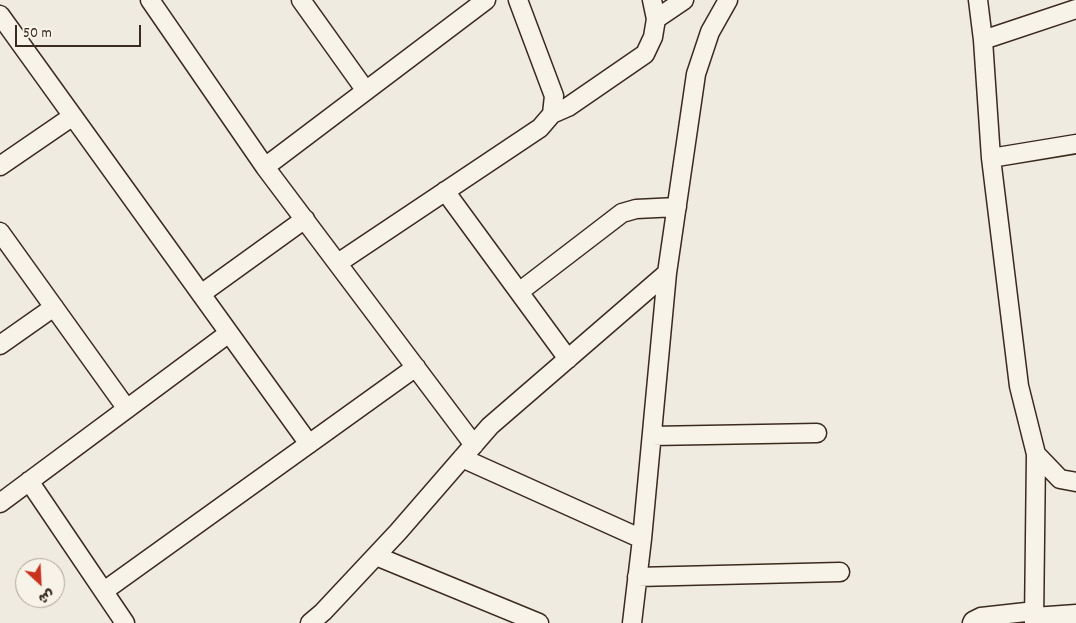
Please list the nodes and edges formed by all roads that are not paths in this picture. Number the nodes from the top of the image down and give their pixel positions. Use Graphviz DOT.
graph roads {
  1 [pos="150,0"];
  2 [pos="301,0"];
  3 [pos="486,0"];
  4 [pos="518,0"];
  5 [pos="652,0"];
  6 [pos="684,0"];
  7 [pos="728,0"];
  8 [pos="978,0"];
  9 [pos="1076,9"];
  10 [pos="0,15"];
  11 [pos="656,19"];
  12 [pos="983,40"];
  13 [pos="366,91"];
  14 [pos="552,114"];
  15 [pos="73,116"];
  16 [pos="1076,144"];
  17 [pos="991,158"];
  18 [pos="0,166"];
  19 [pos="266,166"];
  20 [pos="445,191"];
  21 [pos="677,207"];
  22 [pos="305,220"];
  23 [pos="0,232"];
  24 [pos="338,263"];
  25 [pos="667,273"];
  26 [pos="518,292"];
  27 [pos="201,294"];
  28 [pos="54,307"];
  29 [pos="229,333"];
  30 [pos="0,345"];
  31 [pos="568,359"];
  32 [pos="416,367"];
  33 [pos="127,409"];
  34 [pos="817,433"];
  35 [pos="652,436"];
  36 [pos="309,444"];
  37 [pos="474,444"];
  38 [pos="1036,454"];
  39 [pos="462,458"];
  40 [pos="29,481"];
  41 [pos="1076,482"];
  42 [pos="0,503"];
  43 [pos="642,539"];
  44 [pos="376,556"];
  45 [pos="840,572"];
  46 [pos="636,577"];
  47 [pos="104,591"];
  48 [pos="1076,614"];
  49 [pos="1034,617"];
  50 [pos="125,623"];
  51 [pos="310,623"];
  52 [pos="539,623"];
  53 [pos="632,623"];
  54 [pos="972,623"];
  1 -- 19 [label="street"];
  2 -- 13 [label="street"];
  3 -- 13 [label="street"];
  4 -- 14 [label="street"];
  5 -- 11 [label="street"];
  6 -- 11 [label="street"];
  7 -- 21 [label="street"];
  8 -- 12 [label="street"];
  9 -- 12 [label="street"];
  10 -- 15 [label="street"];
  11 -- 14 [label="street"];
  12 -- 17 [label="street"];
  13 -- 19 [label="street"];
  14 -- 20 [label="street"];
  15 -- 18 [label="street"];
  15 -- 27 [label="street"];
  16 -- 17 [label="street"];
  17 -- 38 [label="street"];
  19 -- 22 [label="street"];
  20 -- 24 [label="street"];
  20 -- 26 [label="street"];
  21 -- 25 [label="street"];
  21 -- 26 [label="street"];
  22 -- 24 [label="street"];
  22 -- 27 [label="street"];
  23 -- 28 [label="street"];
  24 -- 32 [label="street"];
  25 -- 31 [label="street"];
  25 -- 35 [label="street"];
  26 -- 31 [label="street"];
  27 -- 29 [label="street"];
  28 -- 30 [label="street"];
  28 -- 33 [label="street"];
  29 -- 33 [label="street"];
  29 -- 36 [label="street"];
  31 -- 37 [label="street"];
  32 -- 36 [label="street"];
  32 -- 37 [label="street"];
  33 -- 40 [label="street"];
  34 -- 35 [label="street"];
  35 -- 43 [label="street"];
  36 -- 47 [label="street"];
  37 -- 39 [label="street"];
  38 -- 41 [label="street"];
  38 -- 49 [label="street"];
  39 -- 43 [label="street"];
  39 -- 44 [label="street"];
  40 -- 42 [label="street"];
  40 -- 47 [label="street"];
  43 -- 46 [label="street"];
  44 -- 51 [label="street"];
  44 -- 52 [label="street"];
  45 -- 46 [label="street"];
  46 -- 53 [label="street"];
  47 -- 50 [label="street"];
  48 -- 49 [label="street"];
  49 -- 54 [label="street"];
}
